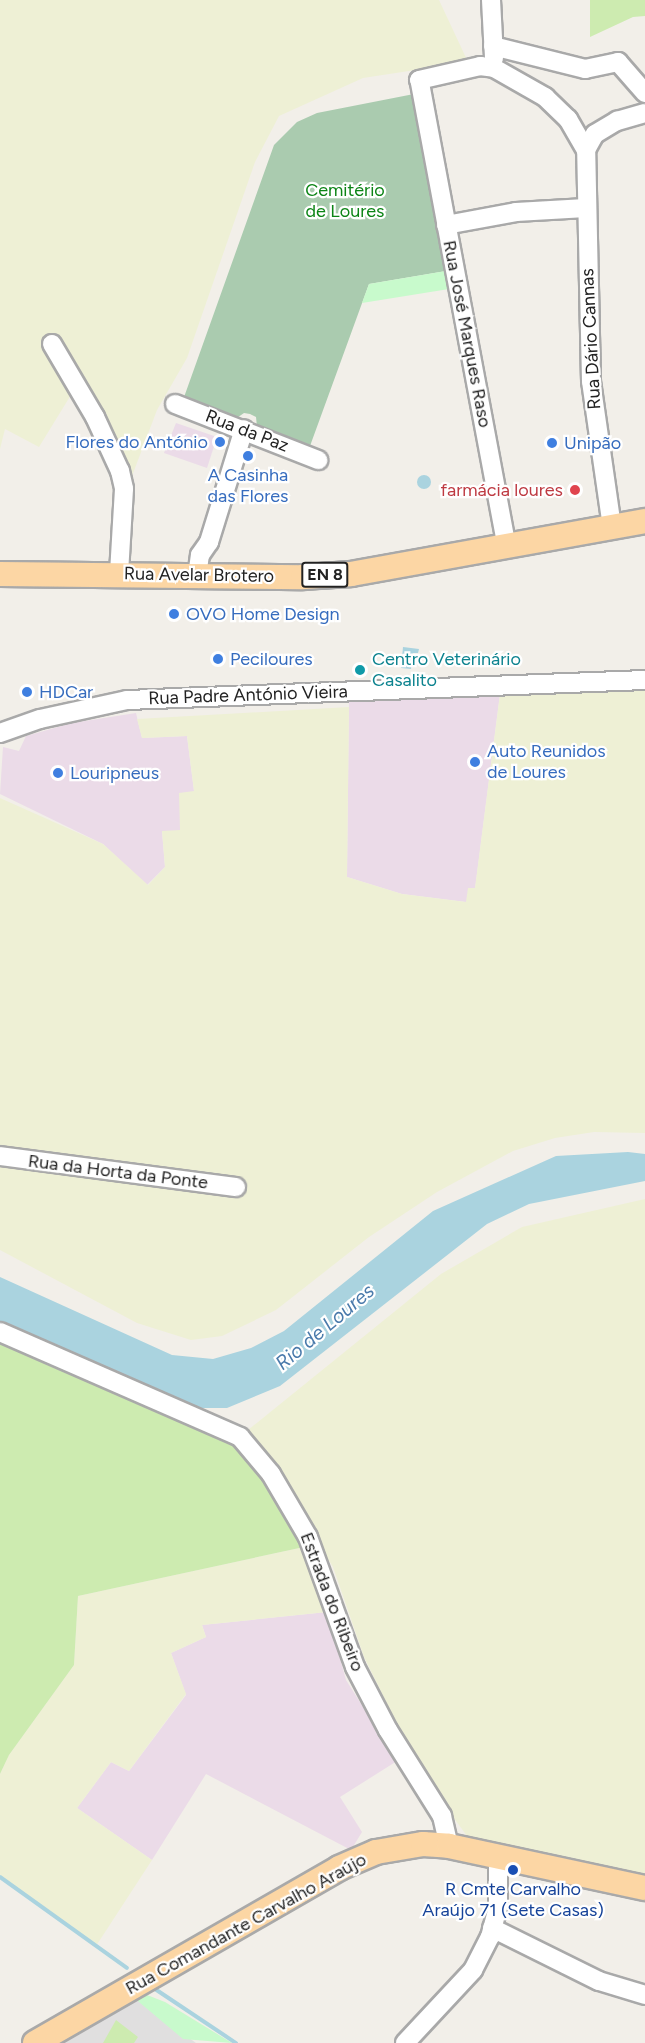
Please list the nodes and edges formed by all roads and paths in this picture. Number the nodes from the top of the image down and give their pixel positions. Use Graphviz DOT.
graph roads {
  1 [pos="491,0"];
  2 [pos="493,46"];
  3 [pos="494,68"];
  4 [pos="645,93"];
  5 [pos="645,112"];
  6 [pos="586,150"];
  7 [pos="586,208"];
  8 [pos="446,225"];
  9 [pos="52,344"];
  10 [pos="175,404"];
  11 [pos="244,429"];
  12 [pos="318,460"];
  13 [pos="645,521"];
  14 [pos="612,527"];
  15 [pos="507,548"];
  16 [pos="0,574"];
  17 [pos="118,574"];
  18 [pos="204,576"];
  19 [pos="645,680"];
  20 [pos="0,733"];
  21 [pos="0,1156"];
  22 [pos="236,1187"];
  23 [pos="0,1332"];
  24 [pos="449,1846"];
  25 [pos="498,1856"];
  26 [pos="645,1888"];
  27 [pos="492,1928"];
  28 [pos="645,1995"];
  29 [pos="35,2043"];
  30 [pos="405,2043"];
  1 -- 2 [label="street"];
  2 -- 3 [label="street"];
  2 -- 4 [label="street"];
  3 -- 6 [label="street"];
  3 -- 8 [label="street"];
  5 -- 6 [label="street"];
  6 -- 7 [label="street, Rua Dário Cannas"];
  7 -- 8 [label="street, Rua José Marques Raso"];
  7 -- 14 [label="street, Rua Dário Cannas"];
  8 -- 15 [label="street, Rua José Marques Raso"];
  9 -- 17 [label="street"];
  10 -- 11 [label="street, Rua da Paz"];
  11 -- 12 [label="street, Rua da Paz"];
  11 -- 18 [label="street"];
  13 -- 14 [label="main road, Rua Avelar Brotero / EN 8"];
  14 -- 15 [label="main road, Rua Avelar Brotero / EN 8"];
  15 -- 18 [label="main road, Rua Avelar Brotero / EN 8"];
  16 -- 17 [label="main road, Rua Avelar Brotero / EN 8"];
  17 -- 18 [label="main road, Rua Avelar Brotero / EN 8"];
  19 -- 20 [label="street, Rua Padre António Vieira"];
  21 -- 22 [label="street, Rua da Horta da Ponte"];
  23 -- 24 [label="street, Estrada do Ribeiro"];
  24 -- 25 [label="main road, Rua Comandante Carvalho Araújo"];
  24 -- 29 [label="main road, Rua Comandante Carvalho Araújo"];
  25 -- 26 [label="main road, Rua Comandante Carvalho Araújo"];
  25 -- 27 [label="street"];
  27 -- 28 [label="street"];
  27 -- 30 [label="street"];
}
